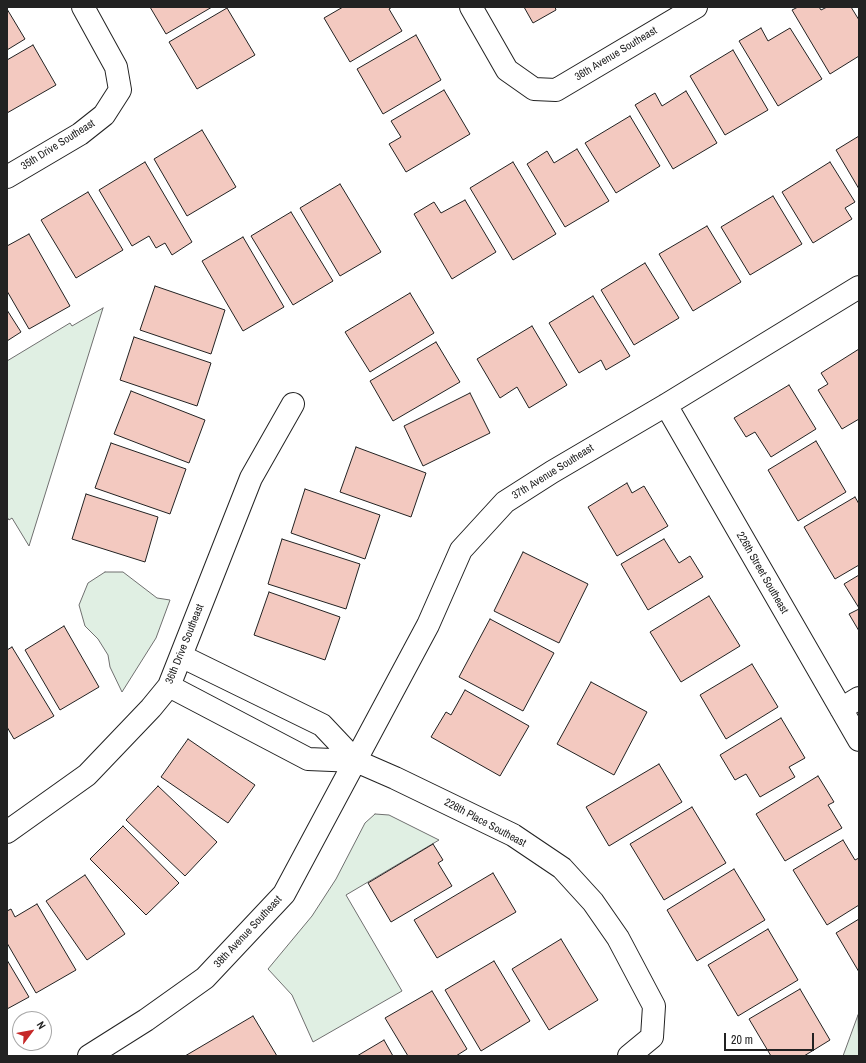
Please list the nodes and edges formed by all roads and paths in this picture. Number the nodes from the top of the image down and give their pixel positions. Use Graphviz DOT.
graph roads {
  1 [pos="83,7"];
  2 [pos="471,7"];
  3 [pos="696,7"];
  4 [pos="7,177"];
  5 [pos="859,287"];
  6 [pos="293,404"];
  7 [pos="666,406"];
  8 [pos="181,656"];
  9 [pos="170,686"];
  10 [pos="850,704"];
  11 [pos="859,740"];
  12 [pos="356,761"];
  13 [pos="7,832"];
  14 [pos="114,1050"];
  15 [pos="89,1056"];
  16 [pos="629,1056"];
  1 -- 4 [label="street, 35th Drive Southeast"];
  2 -- 3 [label="street, 36th Avenue Southeast"];
  5 -- 7 [label="street, 37th Avenue Southeast"];
  6 -- 8 [label="street, 36th Drive Southeast"];
  7 -- 10 [label="street, 226th Street Southeast"];
  7 -- 12 [label="street, 37th Avenue Southeast"];
  8 -- 9 [label="street, 36th Drive Southeast"];
  8 -- 12 [label="street, 226th Place Southeast"];
  9 -- 12 [label="street, 226th Place Southeast"];
  9 -- 13 [label="street, 36th Drive Southeast"];
  10 -- 11 [label="street, 226th Street Southeast"];
  12 -- 14 [label="street, 38th Avenue Southeast"];
  12 -- 16 [label="street, 226th Place Southeast"];
  14 -- 15 [label="street, 38th Avenue Southeast"];
}
